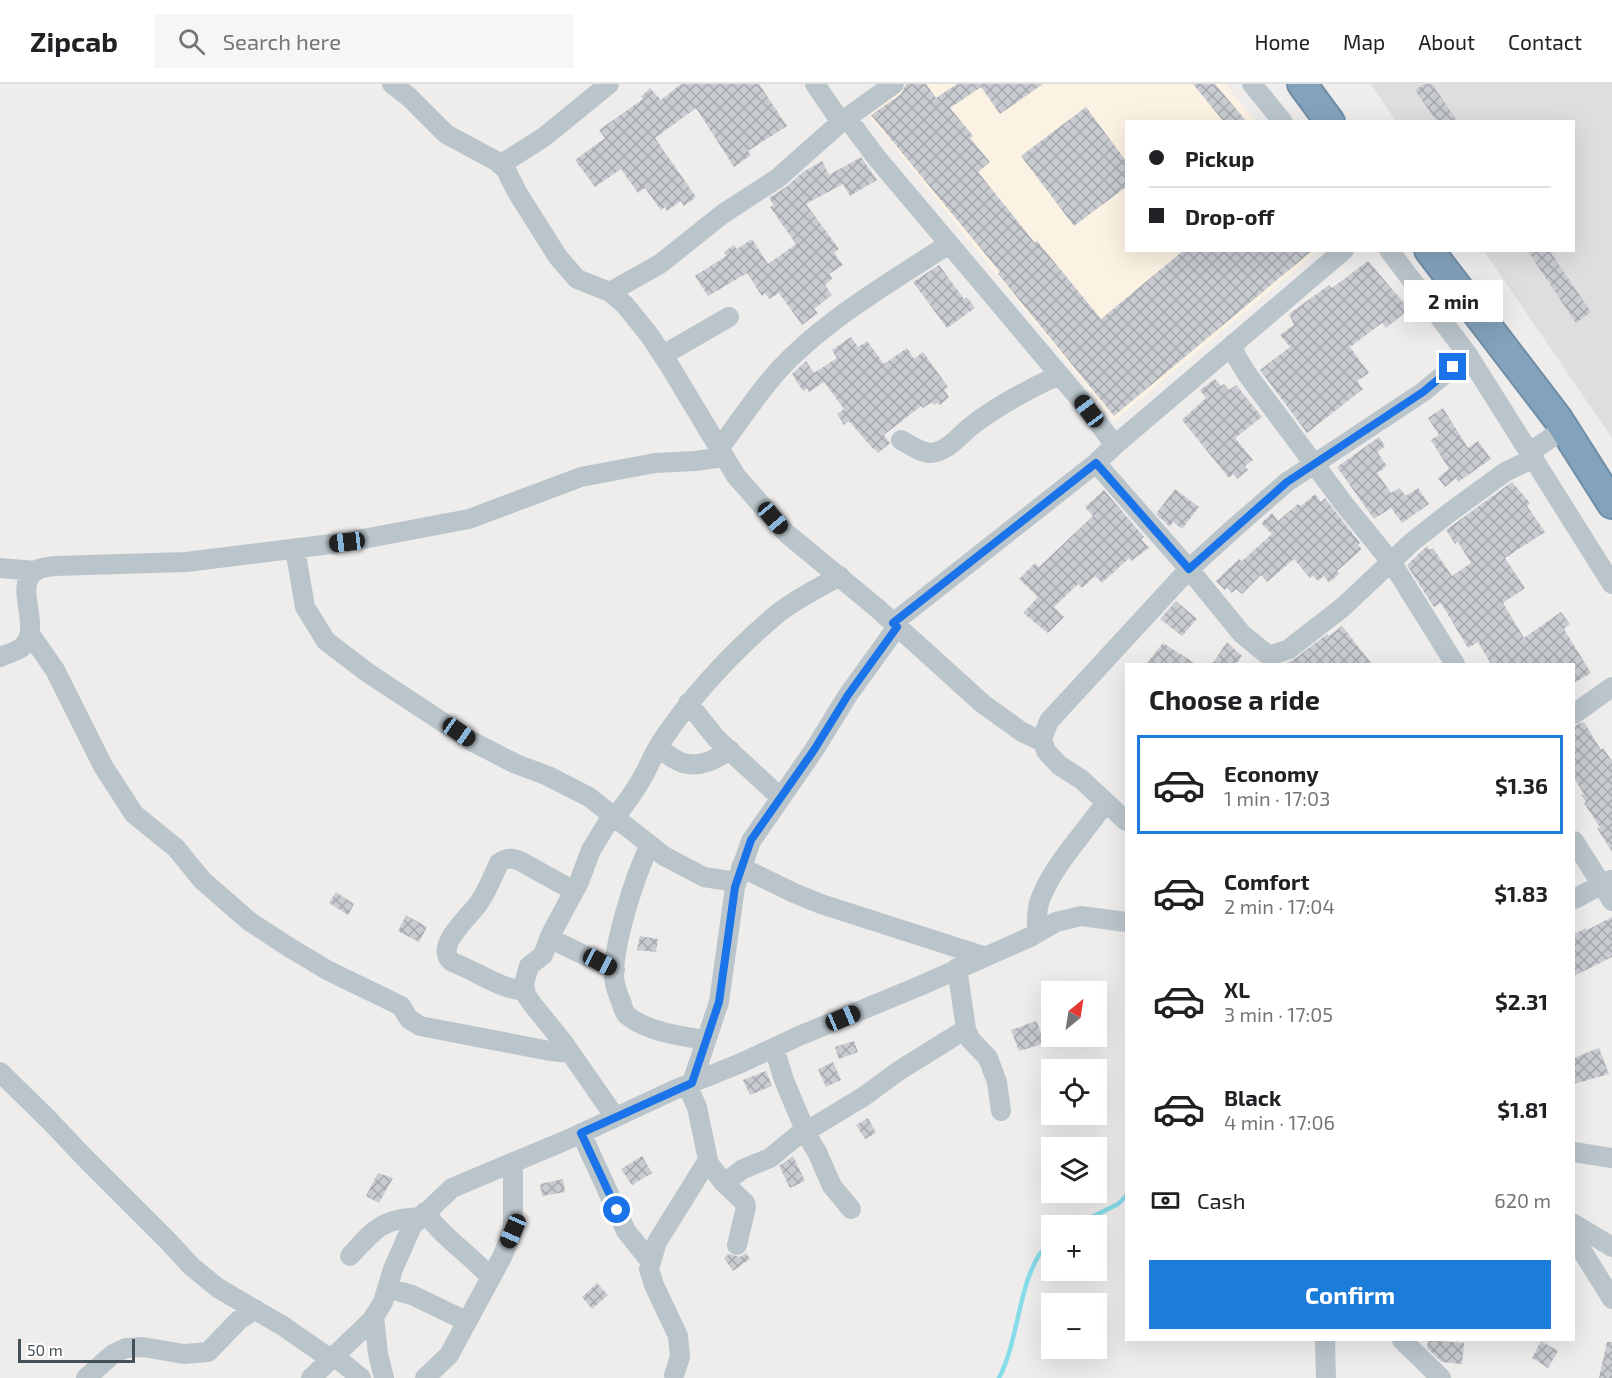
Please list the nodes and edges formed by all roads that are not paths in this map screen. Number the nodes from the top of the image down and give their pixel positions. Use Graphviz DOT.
graph roads {
  1 [pos="392,84"];
  2 [pos="609,84"];
  3 [pos="814,84"];
  4 [pos="894,84"];
  5 [pos="1252,84"];
  6 [pos="1302,84"];
  7 [pos="844,120"];
  8 [pos="1281,120"];
  9 [pos="1329,120"];
  10 [pos="500,165"];
  11 [pos="949,244"];
  12 [pos="1342,252"];
  13 [pos="1391,252"];
  14 [pos="1431,252"];
  15 [pos="610,292"];
  16 [pos="729,317"];
  17 [pos="1233,344"];
  18 [pos="663,355"];
  19 [pos="1468,355"];
  20 [pos="1059,375"];
  21 [pos="1564,429"];
  22 [pos="901,440"];
  23 [pos="1114,445"];
  24 [pos="722,453"];
  25 [pos="1532,455"];
  26 [pos="1096,463"];
  27 [pos="1315,463"];
  28 [pos="1612,504"];
  29 [pos="295,549"];
  30 [pos="1392,563"];
  31 [pos="0,568"];
  32 [pos="1189,569"];
  33 [pos="36,571"];
  34 [pos="840,576"];
  35 [pos="1612,584"];
  36 [pos="895,625"];
  37 [pos="30,634"];
  38 [pos="0,657"];
  39 [pos="1266,660"];
  40 [pos="1454,663"];
  41 [pos="1612,687"];
  42 [pos="688,703"];
  43 [pos="1575,713"];
  44 [pos="1043,742"];
  45 [pos="657,749"];
  46 [pos="730,750"];
  47 [pos="780,797"];
  48 [pos="1105,802"];
  49 [pos="614,815"];
  50 [pos="1125,820"];
  51 [pos="1575,842"];
  52 [pos="650,845"];
  53 [pos="739,874"];
  54 [pos="1608,889"];
  55 [pos="574,891"];
  56 [pos="1575,899"];
  57 [pos="1125,922"];
  58 [pos="1037,933"];
  59 [pos="549,938"];
  60 [pos="983,956"];
  61 [pos="957,968"];
  62 [pos="615,970"];
  63 [pos="525,991"];
  64 [pos="966,1029"];
  65 [pos="706,1040"];
  66 [pos="774,1048"];
  67 [pos="570,1053"];
  68 [pos="0,1072"];
  69 [pos="689,1084"];
  70 [pos="1001,1111"];
  71 [pos="615,1117"];
  72 [pos="805,1131"];
  73 [pos="581,1133"];
  74 [pos="1575,1152"];
  75 [pos="1612,1158"];
  76 [pos="707,1161"];
  77 [pos="513,1162"];
  78 [pos="724,1183"];
  79 [pos="851,1209"];
  80 [pos="422,1215"];
  81 [pos="1575,1225"];
  82 [pos="737,1245"];
  83 [pos="1612,1246"];
  84 [pos="1576,1247"];
  85 [pos="350,1256"];
  86 [pos="651,1262"];
  87 [pos="490,1278"];
  88 [pos="387,1288"];
  89 [pos="1612,1299"];
  90 [pos="255,1309"];
  91 [pos="374,1316"];
  92 [pos="466,1321"];
  93 [pos="1324,1341"];
  94 [pos="1403,1341"];
  95 [pos="331,1357"];
  96 [pos="674,1375"];
  97 [pos="86,1378"];
  98 [pos="311,1378"];
  99 [pos="361,1378"];
  100 [pos="384,1378"];
  101 [pos="425,1378"];
  102 [pos="1326,1378"];
  103 [pos="1441,1378"];
  1 -- 10 [label="street"];
  2 -- 10 [label="street"];
  3 -- 7 [label="street"];
  4 -- 7 [label="street"];
  5 -- 8 [label="street"];
  6 -- 9 [label="highway"];
  7 -- 11 [label="street"];
  7 -- 15 [label="street"];
  10 -- 15 [label="street"];
  11 -- 20 [label="street"];
  11 -- 24 [label="street"];
  12 -- 17 [label="street"];
  13 -- 19 [label="street"];
  14 -- 21 [label="highway"];
  15 -- 18 [label="street"];
  16 -- 18 [label="street"];
  17 -- 23 [label="street"];
  17 -- 27 [label="street"];
  18 -- 24 [label="street"];
  19 -- 25 [label="street"];
  19 -- 27 [label="street"];
  20 -- 22 [label="street"];
  20 -- 23 [label="street"];
  21 -- 25 [label="street"];
  21 -- 28 [label="highway"];
  23 -- 26 [label="street"];
  24 -- 29 [label="street"];
  24 -- 34 [label="street"];
  25 -- 30 [label="street"];
  25 -- 35 [label="street"];
  26 -- 32 [label="street"];
  26 -- 36 [label="street"];
  27 -- 30 [label="street"];
  27 -- 32 [label="street"];
  29 -- 33 [label="street"];
  29 -- 49 [label="street"];
  30 -- 39 [label="street"];
  30 -- 40 [label="street"];
  31 -- 33 [label="street"];
  32 -- 39 [label="street"];
  32 -- 44 [label="street"];
  33 -- 37 [label="street"];
  34 -- 36 [label="street"];
  34 -- 42 [label="street"];
  36 -- 44 [label="street"];
  36 -- 47 [label="street"];
  37 -- 38 [label="street"];
  37 -- 67 [label="street"];
  41 -- 43 [label="street"];
  42 -- 45 [label="street"];
  42 -- 46 [label="street"];
  44 -- 48 [label="street"];
  45 -- 46 [label="street"];
  45 -- 49 [label="street"];
  46 -- 47 [label="street"];
  47 -- 53 [label="street"];
  48 -- 50 [label="street"];
  48 -- 58 [label="street"];
  49 -- 52 [label="street"];
  49 -- 55 [label="street"];
  51 -- 54 [label="street"];
  52 -- 53 [label="street"];
  52 -- 62 [label="street"];
  53 -- 60 [label="street"];
  53 -- 65 [label="street"];
  54 -- 56 [label="street"];
  55 -- 59 [label="street"];
  55 -- 63 [label="street"];
  57 -- 58 [label="street"];
  58 -- 60 [label="street"];
  59 -- 62 [label="street"];
  59 -- 63 [label="street"];
  60 -- 61 [label="street"];
  61 -- 64 [label="street"];
  61 -- 66 [label="street"];
  62 -- 65 [label="street"];
  63 -- 67 [label="street"];
  64 -- 70 [label="street"];
  64 -- 72 [label="street"];
  65 -- 69 [label="street"];
  66 -- 69 [label="street"];
  66 -- 72 [label="street"];
  67 -- 71 [label="street"];
  68 -- 90 [label="street"];
  69 -- 71 [label="street"];
  69 -- 76 [label="street"];
  71 -- 73 [label="street"];
  72 -- 78 [label="street"];
  72 -- 79 [label="street"];
  73 -- 77 [label="street"];
  73 -- 86 [label="street"];
  74 -- 75 [label="street"];
  76 -- 78 [label="street"];
  76 -- 86 [label="street"];
  77 -- 80 [label="street"];
  77 -- 87 [label="street"];
  78 -- 82 [label="street"];
  80 -- 85 [label="street"];
  80 -- 87 [label="street"];
  80 -- 88 [label="street"];
  81 -- 83 [label="street"];
  84 -- 89 [label="street"];
  86 -- 96 [label="street"];
  87 -- 92 [label="street"];
  88 -- 91 [label="street"];
  88 -- 92 [label="street"];
  90 -- 95 [label="street"];
  90 -- 97 [label="street"];
  91 -- 95 [label="street"];
  91 -- 100 [label="street"];
  92 -- 101 [label="street"];
  93 -- 102 [label="street"];
  94 -- 103 [label="street"];
  95 -- 98 [label="street"];
  95 -- 99 [label="street"];
}
